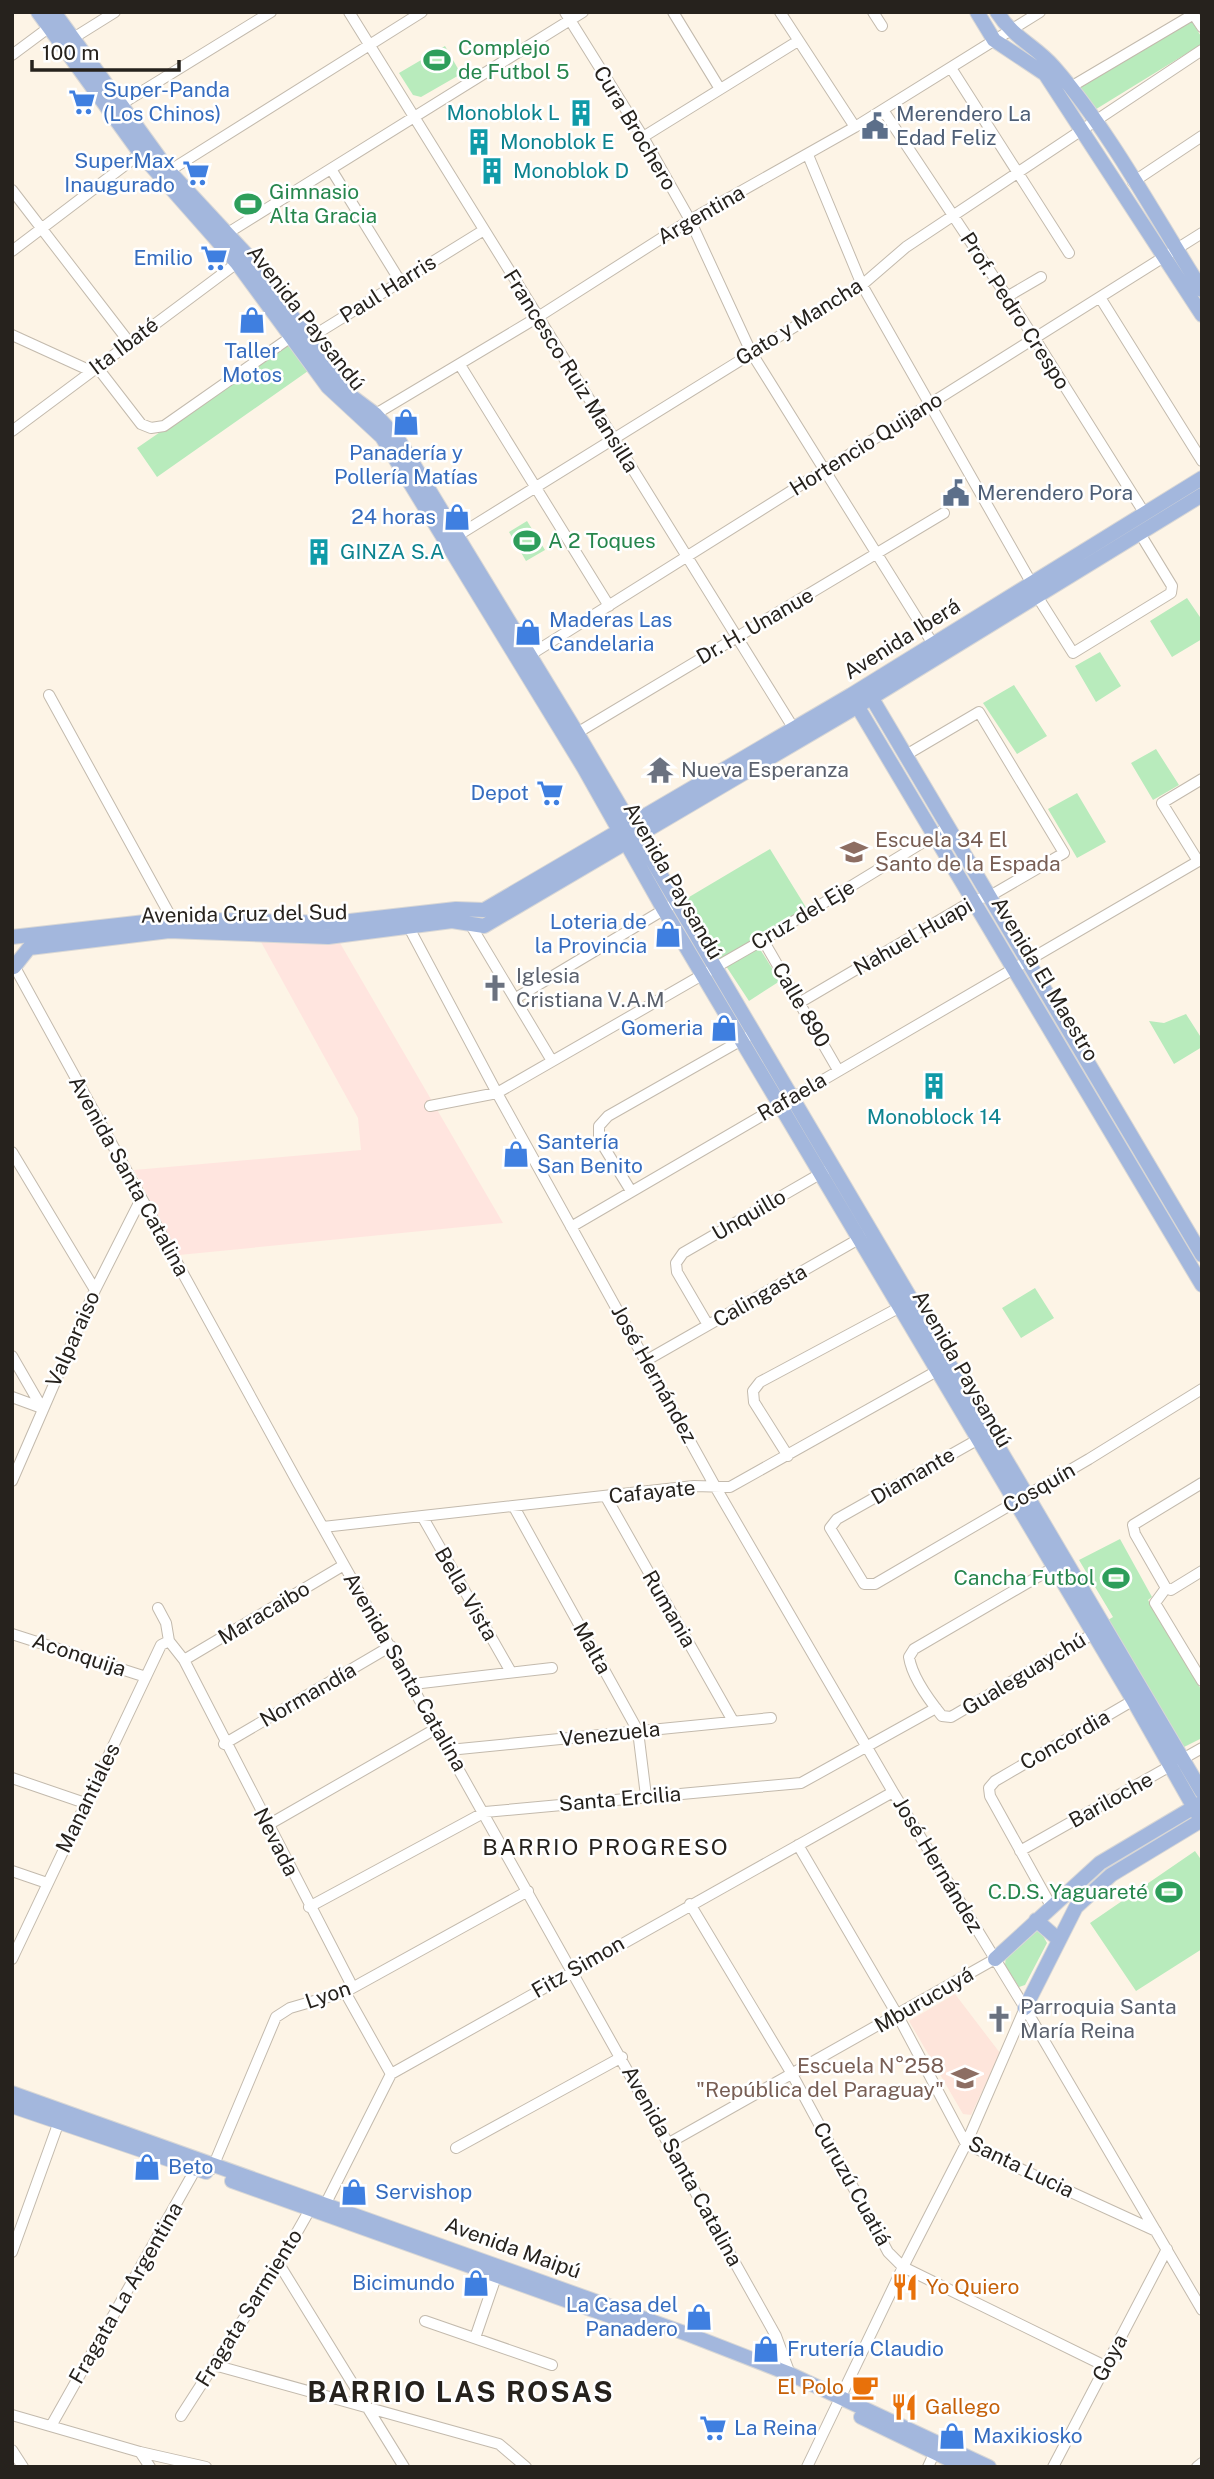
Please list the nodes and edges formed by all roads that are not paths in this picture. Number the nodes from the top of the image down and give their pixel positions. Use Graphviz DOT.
graph roads {
  1 [pos="38,12"];
  2 [pos="115,12"];
  3 [pos="271,12"];
  4 [pos="348,12"];
  5 [pos="422,12"];
  6 [pos="583,12"];
  7 [pos="673,12"];
  8 [pos="780,12"];
  9 [pos="873,12"];
  10 [pos="977,12"];
  11 [pos="997,12"];
  12 [pos="1040,12"];
  13 [pos="1193,13"];
  14 [pos="567,16"];
  15 [pos="54,20"];
  16 [pos="882,26"];
  17 [pos="1202,27"];
  18 [pos="1009,31"];
  19 [pos="995,40"];
  20 [pos="798,41"];
  21 [pos="68,42"];
  22 [pos="369,46"];
  23 [pos="1202,50"];
  24 [pos="12,55"];
  25 [pos="951,68"];
  26 [pos="1069,88"];
  27 [pos="720,89"];
  28 [pos="120,105"];
  29 [pos="883,110"];
  30 [pos="414,118"];
  31 [pos="1088,124"];
  32 [pos="855,127"];
  33 [pos="1202,136"];
  34 [pos="643,137"];
  35 [pos="145,150"];
  36 [pos="808,155"];
  37 [pos="331,169"];
  38 [pos="169,171"];
  39 [pos="1017,173"];
  40 [pos="1133,182"];
  41 [pos="12,190"];
  42 [pos="952,215"];
  43 [pos="691,220"];
  44 [pos="41,230"];
  45 [pos="484,230"];
  46 [pos="1202,233"];
  47 [pos="223,237"];
  48 [pos="12,251"];
  49 [pos="1069,253"];
  50 [pos="1170,254"];
  51 [pos="237,263"];
  52 [pos="1041,277"];
  53 [pos="400,281"];
  54 [pos="862,285"];
  55 [pos="1202,290"];
  56 [pos="1005,298"];
  57 [pos="1101,299"];
  58 [pos="1202,315"];
  59 [pos="538,317"];
  60 [pos="12,335"];
  61 [pos="291,337"];
  62 [pos="308,339"];
  63 [pos="1035,339"];
  64 [pos="129,342"];
  65 [pos="751,352"];
  66 [pos="460,365"];
  67 [pos="94,369"];
  68 [pos="929,405"];
  69 [pos="370,417"];
  70 [pos="12,431"];
  71 [pos="613,439"];
  72 [pos="1202,461"];
  73 [pos="824,471"];
  74 [pos="1202,478"];
  75 [pos="534,487"];
  76 [pos="1202,495"];
  77 [pos="944,513"];
  78 [pos="1145,514"];
  79 [pos="1139,532"];
  80 [pos="457,536"];
  81 [pos="878,555"];
  82 [pos="687,557"];
  83 [pos="1034,590"];
  84 [pos="609,606"];
  85 [pos="736,636"];
  86 [pos="933,645"];
  87 [pos="530,655"];
  88 [pos="868,692"];
  89 [pos="49,695"];
  90 [pos="854,700"];
  91 [pos="793,729"];
  92 [pos="571,736"];
  93 [pos="906,755"];
  94 [pos="1202,779"];
  95 [pos="948,827"];
  96 [pos="629,833"];
  97 [pos="935,835"];
  98 [pos="1200,860"];
  99 [pos="990,897"];
  100 [pos="974,900"];
  101 [pos="670,906"];
  102 [pos="172,919"];
  103 [pos="406,922"];
  104 [pos="470,924"];
  105 [pos="12,937"];
  106 [pos="763,940"];
  107 [pos="1021,965"];
  108 [pos="13,967"];
  109 [pos="709,971"];
  110 [pos="516,999"];
  111 [pos="799,1003"];
  112 [pos="748,1037"];
  113 [pos="552,1061"];
  114 [pos="838,1070"];
  115 [pos="497,1093"];
  116 [pos="785,1101"];
  117 [pos="430,1106"];
  118 [pos="12,1153"];
  119 [pos="827,1170"];
  120 [pos="631,1191"];
  121 [pos="141,1199"];
  122 [pos="571,1227"];
  123 [pos="866,1235"];
  124 [pos="1202,1255"];
  125 [pos="1202,1284"];
  126 [pos="95,1290"];
  127 [pos="907,1303"];
  128 [pos="708,1325"];
  129 [pos="12,1356"];
  130 [pos="648,1360"];
  131 [pos="944,1367"];
  132 [pos="1202,1389"];
  133 [pos="12,1397"];
  134 [pos="42,1408"];
  135 [pos="984,1436"];
  136 [pos="788,1456"];
  137 [pos="12,1481"];
  138 [pos="1202,1483"];
  139 [pos="716,1488"];
  140 [pos="606,1497"];
  141 [pos="1021,1498"];
  142 [pos="514,1507"];
  143 [pos="422,1516"];
  144 [pos="323,1527"];
  145 [pos="1061,1564"];
  146 [pos="344,1565"];
  147 [pos="1202,1571"];
  148 [pos="875,1584"];
  149 [pos="1168,1589"];
  150 [pos="158,1608"];
  151 [pos="1100,1630"];
  152 [pos="12,1633"];
  153 [pos="169,1641"];
  154 [pos="391,1646"];
  155 [pos="1202,1657"];
  156 [pos="184,1660"];
  157 [pos="1191,1663"];
  158 [pos="552,1668"];
  159 [pos="511,1672"];
  160 [pos="146,1677"];
  161 [pos="1202,1681"];
  162 [pos="413,1684"];
  163 [pos="1139,1697"];
  164 [pos="939,1712"];
  165 [pos="771,1718"];
  166 [pos="733,1721"];
  167 [pos="437,1728"];
  168 [pos="638,1731"];
  169 [pos="224,1744"];
  170 [pos="867,1747"];
  171 [pos="1202,1748"];
  172 [pos="449,1750"];
  173 [pos="1177,1762"];
  174 [pos="12,1777"];
  175 [pos="893,1792"];
  176 [pos="1202,1792"];
  177 [pos="646,1796"];
  178 [pos="85,1803"];
  179 [pos="485,1812"];
  180 [pos="1200,1812"];
  181 [pos="268,1825"];
  182 [pos="798,1845"];
  183 [pos="1020,1851"];
  184 [pos="12,1871"];
  185 [pos="47,1883"];
  186 [pos="528,1891"];
  187 [pos="690,1904"];
  188 [pos="1051,1906"];
  189 [pos="309,1907"];
  190 [pos="1036,1920"];
  191 [pos="1058,1939"];
  192 [pos="12,1959"];
  193 [pos="995,1959"];
  194 [pos="572,1970"];
  195 [pos="345,1992"];
  196 [pos="1025,2008"];
  197 [pos="898,2016"];
  198 [pos="622,2057"];
  199 [pos="391,2074"];
  200 [pos="792,2074"];
  201 [pos="12,2093"];
  202 [pos="12,2106"];
  203 [pos="61,2116"];
  204 [pos="668,2143"];
  205 [pos="966,2144"];
  206 [pos="456,2148"];
  207 [pos="205,2167"];
  208 [pos="317,2204"];
  209 [pos="1156,2231"];
  210 [pos="1167,2249"];
  211 [pos="12,2252"];
  212 [pos="279,2264"];
  213 [pos="902,2267"];
  214 [pos="498,2271"];
  215 [pos="1202,2310"];
  216 [pos="425,2321"];
  217 [pos="475,2338"];
  218 [pos="214,2365"];
  219 [pos="552,2365"];
  220 [pos="1105,2366"];
  221 [pos="789,2378"];
  222 [pos="838,2401"];
  223 [pos="12,2403"];
  224 [pos="369,2410"];
  225 [pos="17,2416"];
  226 [pos="181,2416"];
  227 [pos="51,2426"];
  228 [pos="937,2447"];
  229 [pos="12,2450"];
  230 [pos="140,2452"];
  231 [pos="1202,2463"];
  232 [pos="23,2467"];
  233 [pos="150,2467"];
  234 [pos="203,2467"];
  235 [pos="404,2467"];
  236 [pos="526,2467"];
  237 [pos="807,2467"];
  238 [pos="928,2467"];
  239 [pos="965,2467"];
  240 [pos="989,2467"];
  241 [pos="1053,2467"];
  242 [pos="1197,2467"];
  1 -- 15 [label="main road, Avenida Paysandú"];
  2 -- 21 [label="street"];
  3 -- 28 [label="street"];
  4 -- 22 [label="street, Francesco Ruiz Mansilla"];
  5 -- 22 [label="street"];
  6 -- 14 [label="street"];
  7 -- 27 [label="street"];
  8 -- 20 [label="street"];
  9 -- 16 [label="street"];
  10 -- 19 [label="main road"];
  11 -- 18 [label="main road"];
  12 -- 18 [label="street, Argentina"];
  13 -- 17 [label="street"];
  13 -- 26 [label="street"];
  14 -- 30 [label="street"];
  14 -- 34 [label="street, Cura Brochero"];
  15 -- 21 [label="main road, Avenida Paysandú"];
  15 -- 24 [label="street"];
  18 -- 19 [label="street, Argentina"];
  18 -- 26 [label="main road"];
  19 -- 25 [label="street, Argentina"];
  19 -- 31 [label="main road"];
  20 -- 27 [label="street"];
  20 -- 32 [label="street"];
  21 -- 28 [label="main road, Avenida Paysandú"];
  21 -- 35 [label="main road, Avenida Paysandú"];
  22 -- 30 [label="street, Francesco Ruiz Mansilla"];
  22 -- 38 [label="street"];
  23 -- 31 [label="street, Gato y Mancha"];
  25 -- 29 [label="street, Argentina"];
  25 -- 39 [label="street"];
  26 -- 31 [label="main road"];
  27 -- 34 [label="street"];
  28 -- 35 [label="main road, Avenida Paysandú"];
  29 -- 32 [label="street, Argentina"];
  29 -- 42 [label="street, Prof. Pedro Crespo"];
  30 -- 37 [label="street"];
  30 -- 45 [label="street, Francesco Ruiz Mansilla"];
  31 -- 39 [label="street, Gato y Mancha"];
  31 -- 40 [label="main road"];
  31 -- 50 [label="main road"];
  32 -- 36 [label="street, Argentina"];
  33 -- 40 [label="street"];
  34 -- 43 [label="street, Cura Brochero"];
  35 -- 38 [label="main road, Avenida Paysandú"];
  35 -- 44 [label="street"];
  35 -- 47 [label="main road, Avenida Paysandú"];
  36 -- 43 [label="street, Argentina"];
  36 -- 54 [label="street"];
  37 -- 47 [label="street"];
  37 -- 53 [label="street"];
  38 -- 47 [label="main road, Avenida Paysandú"];
  39 -- 42 [label="street, Gato y Mancha"];
  39 -- 49 [label="street"];
  40 -- 50 [label="main road"];
  41 -- 44 [label="street"];
  42 -- 54 [label="street, Gato y Mancha"];
  42 -- 56 [label="street, Prof. Pedro Crespo"];
  43 -- 59 [label="street, Argentina"];
  43 -- 65 [label="street, Cura Brochero"];
  44 -- 48 [label="street"];
  44 -- 64 [label="street"];
  45 -- 53 [label="street, Paul Harris"];
  45 -- 59 [label="street, Francesco Ruiz Mansilla"];
  46 -- 50 [label="street, Hortencio Quijano"];
  47 -- 51 [label="main road, Avenida Paysandú"];
  47 -- 62 [label="main road, Avenida Paysandú"];
  50 -- 55 [label="main road"];
  50 -- 57 [label="street, Hortencio Quijano"];
  50 -- 58 [label="main road"];
  51 -- 61 [label="main road, Avenida Paysandú"];
  51 -- 64 [label="street, Ita Ibaté"];
  52 -- 56 [label="street"];
  53 -- 62 [label="street, Paul Harris"];
  54 -- 65 [label="street, Gato y Mancha"];
  54 -- 68 [label="street"];
  56 -- 63 [label="street, Prof. Pedro Crespo"];
  57 -- 63 [label="street, Hortencio Quijano"];
  57 -- 72 [label="street"];
  59 -- 66 [label="street, Argentina"];
  59 -- 71 [label="street, Francesco Ruiz Mansilla"];
  60 -- 67 [label="street"];
  61 -- 62 [label="street"];
  61 -- 67 [label="street"];
  61 -- 69 [label="main road, Avenida Paysandú"];
  62 -- 69 [label="main road, Avenida Paysandú"];
  63 -- 68 [label="street, Hortencio Quijano"];
  63 -- 78 [label="street, Prof. Pedro Crespo"];
  64 -- 67 [label="street, Ita Ibaté"];
  65 -- 71 [label="street, Gato y Mancha"];
  65 -- 73 [label="street, Cura Brochero"];
  66 -- 69 [label="street, Argentina"];
  66 -- 75 [label="street"];
  67 -- 70 [label="street, Ita Ibaté"];
  68 -- 73 [label="street, Hortencio Quijano"];
  68 -- 83 [label="street"];
  69 -- 80 [label="main road, Avenida Paysandú"];
  69 -- 92 [label="main road, Avenida Paysandú"];
  71 -- 75 [label="street, Gato y Mancha"];
  71 -- 82 [label="street, Francesco Ruiz Mansilla"];
  73 -- 81 [label="street, Cura Brochero"];
  73 -- 82 [label="street, Hortencio Quijano"];
  74 -- 78 [label="main road, Avenida Iberá"];
  75 -- 80 [label="street, Gato y Mancha"];
  75 -- 84 [label="street"];
  76 -- 79 [label="main road, Avenida Iberá"];
  77 -- 81 [label="street, Dr. H. Unanue"];
  78 -- 83 [label="main road, Avenida Iberá"];
  79 -- 83 [label="main road, Avenida Iberá"];
  79 -- 83 [label="street"];
  80 -- 87 [label="main road, Avenida Paysandú"];
  81 -- 85 [label="street, Dr. H. Unanue"];
  81 -- 86 [label="street, Cura Brochero"];
  82 -- 84 [label="street, Hortencio Quijano"];
  82 -- 85 [label="street, Francesco Ruiz Mansilla"];
  83 -- 86 [label="main road, Avenida Iberá"];
  83 -- 88 [label="main road, Avenida Iberá"];
  84 -- 87 [label="street, Hortencio Quijano"];
  85 -- 91 [label="street, Francesco Ruiz Mansilla"];
  85 -- 92 [label="street, Dr. H. Unanue"];
  86 -- 88 [label="main road, Avenida Iberá"];
  87 -- 92 [label="main road, Avenida Paysandú"];
  88 -- 90 [label="main road, Avenida Iberá"];
  88 -- 93 [label="main road, Avenida El Maestro"];
  89 -- 102 [label="street"];
  90 -- 91 [label="main road, Avenida Iberá"];
  90 -- 96 [label="main road, Avenida Iberá"];
  90 -- 97 [label="main road, Avenida El Maestro"];
  91 -- 96 [label="main road, Avenida Iberá"];
  92 -- 96 [label="main road, Avenida Paysandú"];
  93 -- 95 [label="main road, Avenida El Maestro"];
  93 -- 99 [label="street, Nahuel Huapi"];
  94 -- 98 [label="street"];
  95 -- 97 [label="street, Cruz del Eje"];
  95 -- 99 [label="main road, Avenida El Maestro"];
  96 -- 101 [label="main road, Avenida Paysandú"];
  96 -- 103 [label="main road, Avenida Cruz del Sud"];
  96 -- 104 [label="main road, Avenida Cruz del Sud"];
  97 -- 100 [label="main road, Avenida El Maestro"];
  97 -- 106 [label="street, Cruz del Eje"];
  98 -- 107 [label="street, Rafaela"];
  99 -- 100 [label="street, Nahuel Huapi"];
  99 -- 107 [label="main road, Avenida El Maestro"];
  100 -- 107 [label="main road, Avenida El Maestro"];
  100 -- 111 [label="street, Nahuel Huapi"];
  101 -- 109 [label="main road, Avenida Paysandú"];
  101 -- 110 [label="street"];
  102 -- 103 [label="main road, Avenida Cruz del Sud"];
  102 -- 105 [label="main road, Avenida Cruz del Sud"];
  103 -- 104 [label="main road, Avenida Cruz del Sud"];
  103 -- 108 [label="main road, Avenida Cruz del Sud"];
  103 -- 115 [label="street, José Hernández"];
  104 -- 110 [label="street"];
  106 -- 109 [label="street, Cruz del Eje"];
  106 -- 111 [label="street, Calle 890"];
  107 -- 114 [label="street, Rafaela"];
  107 -- 124 [label="main road, Avenida El Maestro"];
  107 -- 125 [label="main road, Avenida El Maestro"];
  108 -- 121 [label="street, Avenida Santa Catalina"];
  109 -- 112 [label="main road, Avenida Paysandú"];
  109 -- 113 [label="street, Cruz del Eje"];
  110 -- 113 [label="street"];
  111 -- 114 [label="street, Calle 890"];
  112 -- 116 [label="main road, Avenida Paysandú"];
  112 -- 120 [label="street"];
  113 -- 115 [label="street, Cruz del Eje"];
  114 -- 116 [label="street, Rafaela"];
  115 -- 117 [label="street, Cruz del Eje"];
  115 -- 122 [label="street, José Hernández"];
  116 -- 119 [label="main road, Avenida Paysandú"];
  116 -- 120 [label="street, Rafaela"];
  118 -- 126 [label="street"];
  119 -- 123 [label="main road, Avenida Paysandú"];
  119 -- 128 [label="street, Unquillo"];
  120 -- 122 [label="street, Rafaela"];
  121 -- 126 [label="street, Valparaiso"];
  121 -- 144 [label="street, Avenida Santa Catalina"];
  122 -- 130 [label="street, José Hernández"];
  123 -- 127 [label="main road, Avenida Paysandú"];
  123 -- 128 [label="street, Calingasta"];
  126 -- 134 [label="street, Valparaiso"];
  127 -- 131 [label="main road, Avenida Paysandú"];
  127 -- 136 [label="street"];
  128 -- 130 [label="street, Calingasta"];
  129 -- 134 [label="street"];
  130 -- 139 [label="street, José Hernández"];
  131 -- 135 [label="main road, Avenida Paysandú"];
  131 -- 136 [label="street, Cafayate"];
  132 -- 141 [label="street, Cosquín"];
  133 -- 134 [label="street"];
  134 -- 137 [label="street, Valparaiso"];
  135 -- 141 [label="main road, Avenida Paysandú"];
  135 -- 148 [label="street, Diamante"];
  136 -- 139 [label="street, Cafayate"];
  138 -- 149 [label="street"];
  139 -- 140 [label="street, Cafayate"];
  139 -- 170 [label="street, José Hernández"];
  140 -- 142 [label="street, Cafayate"];
  140 -- 166 [label="street, Rumania"];
  141 -- 145 [label="main road, Avenida Paysandú"];
  141 -- 148 [label="street, Cosquín"];
  142 -- 143 [label="street, Cafayate"];
  142 -- 168 [label="street, Malta"];
  143 -- 144 [label="street, Cafayate"];
  143 -- 159 [label="street, Bella Vista"];
  144 -- 146 [label="street, Avenida Santa Catalina"];
  145 -- 151 [label="main road, Avenida Paysandú"];
  145 -- 164 [label="street"];
  146 -- 154 [label="street, Avenida Santa Catalina"];
  146 -- 156 [label="street, Maracaibo"];
  147 -- 149 [label="street"];
  149 -- 157 [label="street"];
  150 -- 153 [label="street, Nevada"];
  151 -- 163 [label="main road, Avenida Paysandú"];
  151 -- 164 [label="street, Gualeguaychú"];
  152 -- 160 [label="street, Aconquija"];
  153 -- 156 [label="street, Nevada"];
  153 -- 160 [label="street, Manantiales"];
  154 -- 162 [label="street, Avenida Santa Catalina"];
  154 -- 169 [label="street, Normandía"];
  155 -- 157 [label="street"];
  156 -- 169 [label="street, Nevada"];
  157 -- 161 [label="street"];
  158 -- 159 [label="street"];
  159 -- 162 [label="street"];
  160 -- 178 [label="street, Manantiales"];
  162 -- 167 [label="street, Avenida Santa Catalina"];
  163 -- 173 [label="main road, Avenida Paysandú"];
  163 -- 183 [label="street, Concordia"];
  164 -- 170 [label="street, Santa Ercilia"];
  165 -- 166 [label="street, Venezuela"];
  166 -- 168 [label="street, Venezuela"];
  167 -- 172 [label="street, Avenida Santa Catalina"];
  167 -- 181 [label="street"];
  168 -- 172 [label="street, Venezuela"];
  168 -- 177 [label="street, Malta"];
  169 -- 181 [label="street, Nevada"];
  170 -- 175 [label="street, José Hernández"];
  170 -- 177 [label="street, Santa Ercilia"];
  171 -- 173 [label="street, Bariloche"];
  172 -- 179 [label="street, Avenida Santa Catalina"];
  173 -- 176 [label="main road, Avenida Paysandú"];
  173 -- 180 [label="main road, Avenida Paysandú"];
  173 -- 183 [label="street, Bariloche"];
  174 -- 178 [label="street"];
  175 -- 182 [label="street, Fitz Simon"];
  175 -- 193 [label="street, José Hernández"];
  177 -- 179 [label="street, Santa Ercilia"];
  178 -- 185 [label="street, Manantiales"];
  179 -- 186 [label="street, Avenida Santa Catalina"];
  179 -- 189 [label="street, Santa Ercilia"];
  180 -- 188 [label="main road"];
  180 -- 191 [label="main road"];
  181 -- 189 [label="street, Nevada"];
  182 -- 187 [label="street, Fitz Simon"];
  182 -- 197 [label="street, Santa Lucia"];
  183 -- 188 [label="street"];
  184 -- 185 [label="street"];
  185 -- 192 [label="street, Manantiales"];
  186 -- 194 [label="street, Avenida Santa Catalina"];
  186 -- 195 [label="street, Lyon"];
  187 -- 194 [label="street, Fitz Simon"];
  187 -- 200 [label="street, Curuzú Cuatiá"];
  188 -- 190 [label="main road"];
  189 -- 195 [label="street, Nevada"];
  190 -- 191 [label="main road"];
  190 -- 193 [label="main road"];
  191 -- 196 [label="main road"];
  193 -- 196 [label="street, José Hernández"];
  193 -- 197 [label="street, Mburucuyá"];
  194 -- 198 [label="street, Avenida Santa Catalina"];
  194 -- 199 [label="street, Fitz Simon"];
  195 -- 199 [label="street, Nevada"];
  195 -- 207 [label="street, Lyon"];
  196 -- 205 [label="street"];
  196 -- 209 [label="street"];
  197 -- 200 [label="street, Mburucuyá"];
  197 -- 205 [label="street, Santa Lucia"];
  198 -- 204 [label="street, Avenida Santa Catalina"];
  198 -- 206 [label="street"];
  199 -- 208 [label="street"];
  200 -- 204 [label="street, Mburucuyá"];
  200 -- 213 [label="street, Curuzú Cuatiá"];
  201 -- 203 [label="main road, Avenida Maipú"];
  202 -- 203 [label="main road, Avenida Maipú"];
  203 -- 207 [label="main road, Avenida Maipú"];
  203 -- 211 [label="street"];
  204 -- 221 [label="street, Avenida Santa Catalina"];
  205 -- 209 [label="street, Santa Lucia"];
  205 -- 213 [label="street"];
  207 -- 208 [label="main road, Avenida Maipú"];
  207 -- 227 [label="street, Fragata La Argentina"];
  208 -- 212 [label="street, Fragata Sarmiento"];
  208 -- 214 [label="main road, Avenida Maipú"];
  209 -- 210 [label="street"];
  210 -- 215 [label="street"];
  210 -- 220 [label="street, Goya"];
  212 -- 218 [label="street, Fragata Sarmiento"];
  212 -- 224 [label="street"];
  213 -- 220 [label="street, Curuzú Cuatiá"];
  213 -- 222 [label="street"];
  214 -- 217 [label="street"];
  214 -- 221 [label="main road, Avenida Maipú"];
  216 -- 217 [label="street"];
  217 -- 219 [label="street"];
  218 -- 224 [label="street"];
  218 -- 226 [label="street, Fragata Sarmiento"];
  220 -- 241 [label="street, Goya"];
  221 -- 222 [label="main road, Avenida Maipú"];
  222 -- 228 [label="main road, Avenida Maipú"];
  222 -- 237 [label="street"];
  223 -- 225 [label="street"];
  224 -- 235 [label="street"];
  224 -- 236 [label="street"];
  225 -- 227 [label="street"];
  227 -- 230 [label="street"];
  228 -- 238 [label="street"];
  228 -- 239 [label="main road, Avenida Maipú"];
  228 -- 240 [label="main road, Avenida Maipú"];
  229 -- 232 [label="street"];
  230 -- 233 [label="street"];
  230 -- 234 [label="street"];
  231 -- 242 [label="street"];
}
